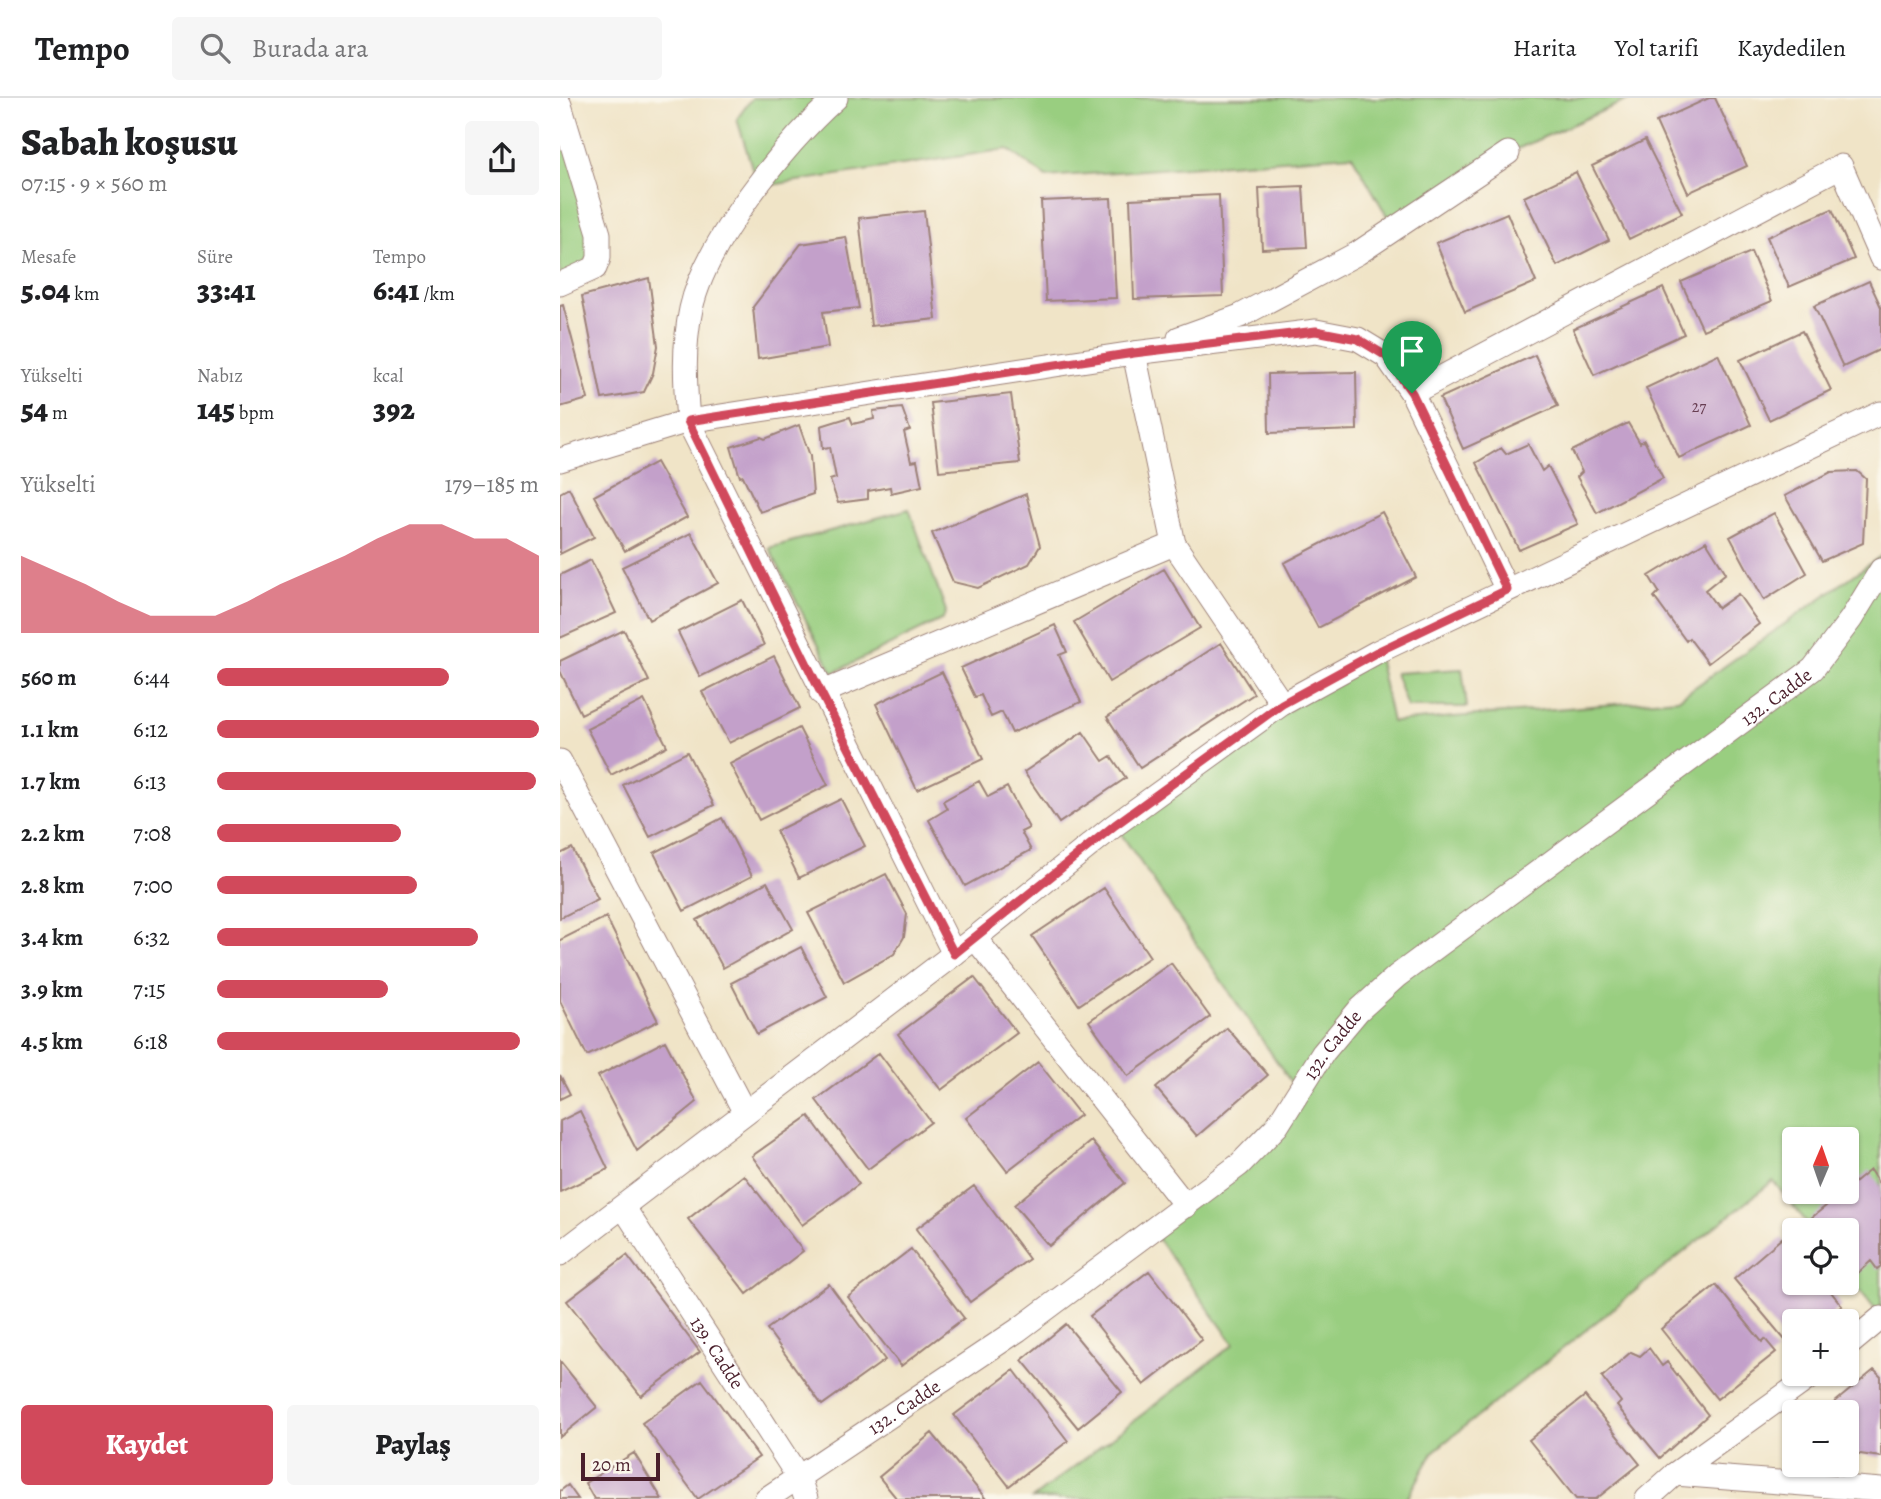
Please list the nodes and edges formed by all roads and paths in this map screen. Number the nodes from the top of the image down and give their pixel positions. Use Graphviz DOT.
graph roads {
  1 [pos="836,98"];
  2 [pos="560,105"];
  3 [pos="1508,153"];
  4 [pos="1881,258"];
  5 [pos="560,284"];
  6 [pos="1134,353"];
  7 [pos="1412,393"];
  8 [pos="1881,412"];
  9 [pos="688,421"];
  10 [pos="560,460"];
  11 [pos="1174,544"];
  12 [pos="1881,570"];
  13 [pos="1507,590"];
  14 [pos="821,693"];
  15 [pos="1282,704"];
  16 [pos="560,761"];
  17 [pos="975,938"];
  18 [pos="954,954"];
  19 [pos="744,1111"];
  20 [pos="1186,1206"];
  21 [pos="624,1208"];
  22 [pos="560,1254"];
  23 [pos="1881,1318"];
  24 [pos="1859,1336"];
  25 [pos="1797,1386"];
  26 [pos="1675,1474"];
  27 [pos="803,1488"];
  28 [pos="1881,1490"];
  29 [pos="766,1499"];
  30 [pos="1647,1499"];
  1 -- 9 [label="street"];
  2 -- 5 [label="street"];
  3 -- 6 [label="street"];
  4 -- 7 [label="street"];
  6 -- 7 [label="street"];
  6 -- 9 [label="street"];
  6 -- 11 [label="street"];
  7 -- 13 [label="street"];
  8 -- 13 [label="street"];
  9 -- 10 [label="street"];
  9 -- 14 [label="street"];
  11 -- 14 [label="street"];
  11 -- 15 [label="street"];
  12 -- 20 [label="street, 132. Cadde"];
  13 -- 15 [label="street"];
  14 -- 18 [label="street"];
  15 -- 17 [label="street"];
  16 -- 19 [label="street"];
  17 -- 18 [label="street"];
  17 -- 20 [label="street"];
  18 -- 19 [label="street"];
  19 -- 21 [label="street"];
  20 -- 27 [label="street, 132. Cadde"];
  21 -- 22 [label="street"];
  21 -- 27 [label="street, 139. Cadde"];
  23 -- 24 [label="street"];
  25 -- 26 [label="street"];
  26 -- 28 [label="street"];
  26 -- 30 [label="street"];
  27 -- 29 [label="street, 132. Cadde"];
}
